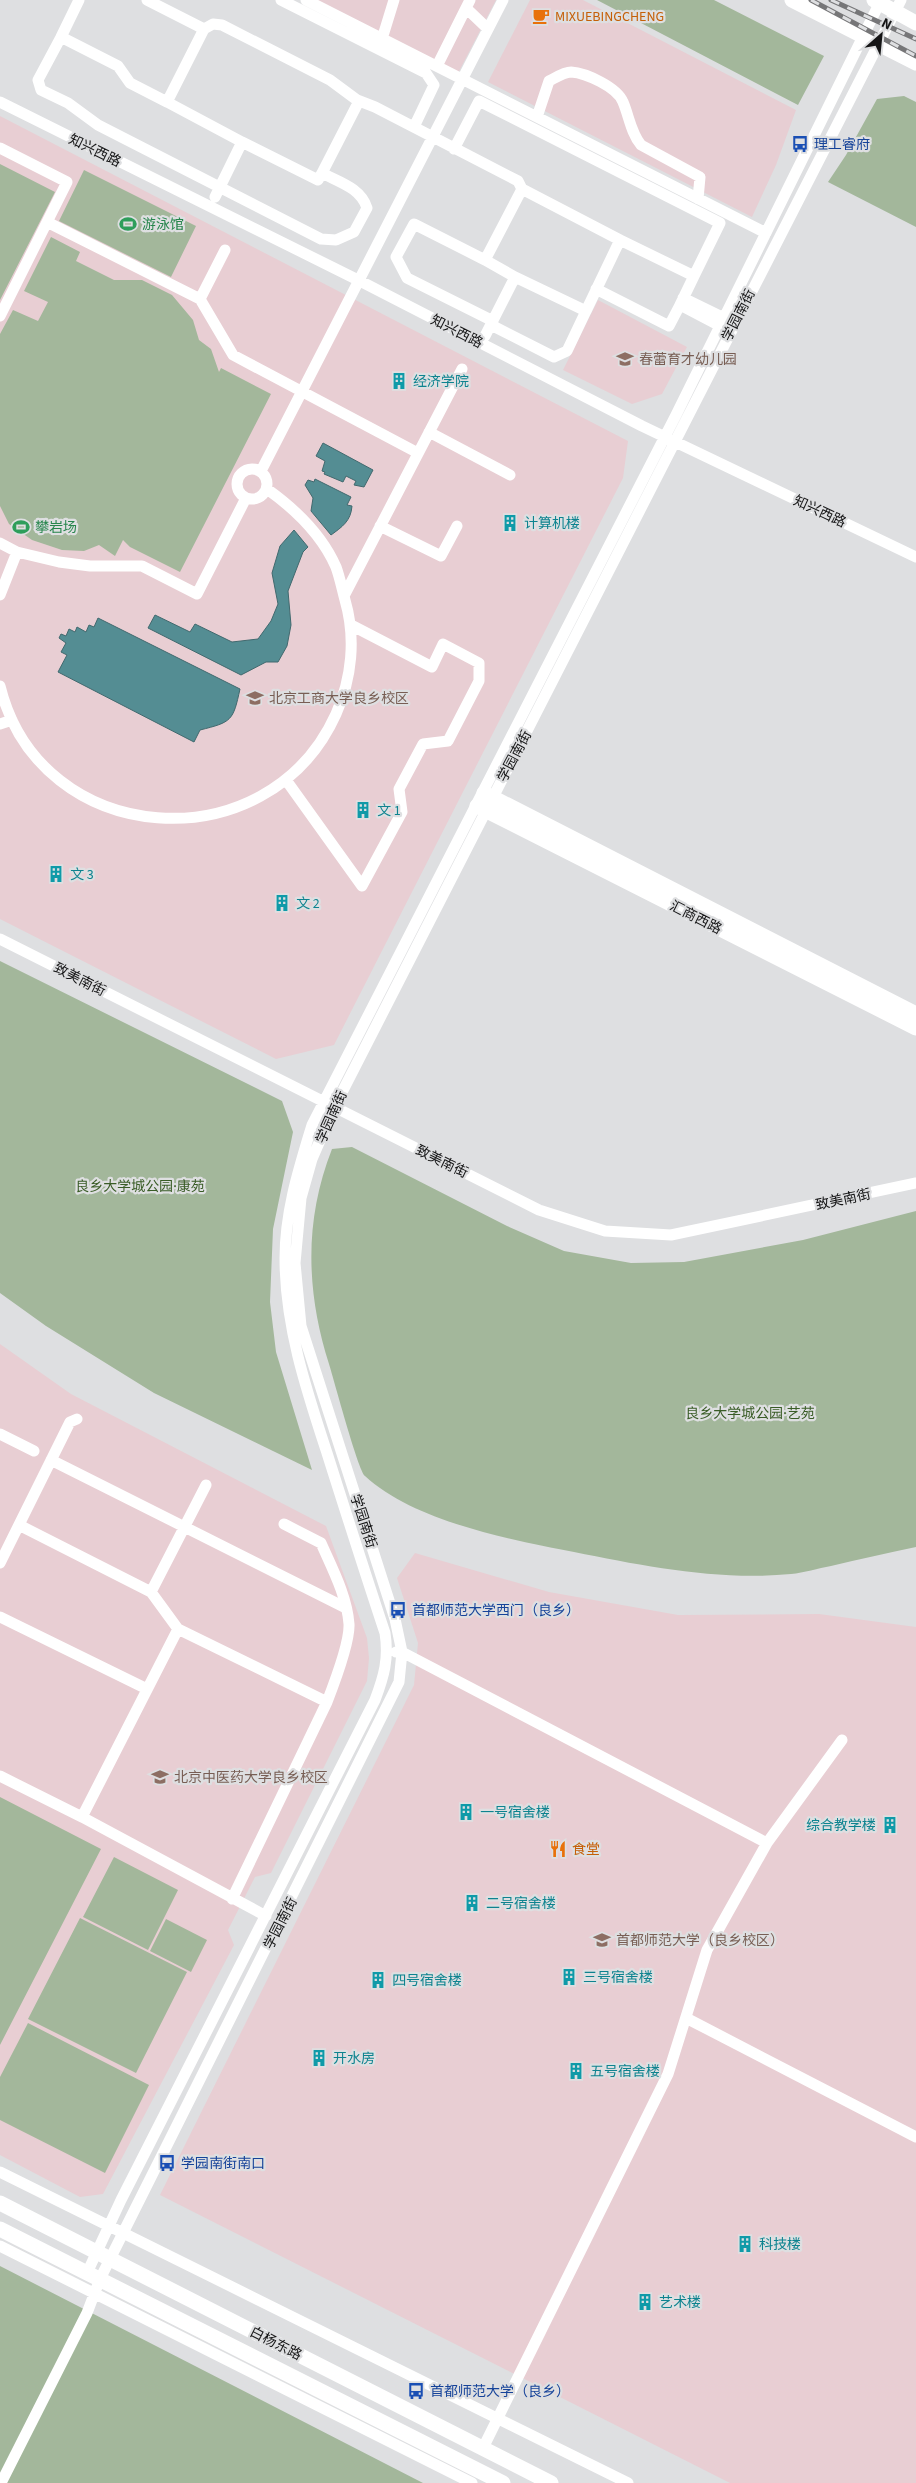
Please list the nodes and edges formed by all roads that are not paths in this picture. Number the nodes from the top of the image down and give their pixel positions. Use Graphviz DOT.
graph roads {
  1 [pos="79,0"];
  2 [pos="147,0"];
  3 [pos="281,0"];
  4 [pos="306,0"];
  5 [pos="394,0"];
  6 [pos="503,0"];
  7 [pos="792,0"];
  8 [pos="878,1"];
  9 [pos="468,4"];
  10 [pos="898,6"];
  11 [pos="916,23"];
  12 [pos="204,29"];
  13 [pos="488,29"];
  14 [pos="863,36"];
  15 [pos="61,37"];
  16 [pos="382,39"];
  17 [pos="878,43"];
  18 [pos="916,63"];
  19 [pos="437,66"];
  20 [pos="462,79"];
  21 [pos="358,101"];
  22 [pos="0,102"];
  23 [pos="167,102"];
  24 [pos="537,117"];
  25 [pos="414,127"];
  26 [pos="432,137"];
  27 [pos="242,142"];
  28 [pos="0,148"];
  29 [pos="454,149"];
  30 [pos="322,173"];
  31 [pos="522,189"];
  32 [pos="218,192"];
  33 [pos="698,199"];
  34 [pos="47,222"];
  35 [pos="766,233"];
  36 [pos="620,240"];
  37 [pos="225,250"];
  38 [pos="484,260"];
  39 [pos="694,276"];
  40 [pos="516,277"];
  41 [pos="360,282"];
  42 [pos="596,289"];
  43 [pos="200,299"];
  44 [pos="682,301"];
  45 [pos="586,311"];
  46 [pos="0,316"];
  47 [pos="722,322"];
  48 [pos="492,323"];
  49 [pos="485,336"];
  50 [pos="462,369"];
  51 [pos="302,391"];
  52 [pos="429,432"];
  53 [pos="669,439"];
  54 [pos="418,453"];
  55 [pos="261,471"];
  56 [pos="510,475"];
  57 [pos="267,489"];
  58 [pos="246,498"];
  59 [pos="380,526"];
  60 [pos="457,526"];
  61 [pos="0,543"];
  62 [pos="17,552"];
  63 [pos="916,557"];
  64 [pos="0,595"];
  65 [pos="344,596"];
  66 [pos="350,625"];
  67 [pos="0,686"];
  68 [pos="12,720"];
  69 [pos="0,724"];
  70 [pos="286,780"];
  71 [pos="485,801"];
  72 [pos="0,939"];
  73 [pos="916,1014"];
  74 [pos="916,1028"];
  75 [pos="323,1102"];
  76 [pos="334,1108"];
  77 [pos="916,1183"];
  78 [pos="77,1419"];
  79 [pos="0,1434"];
  80 [pos="34,1451"];
  81 [pos="51,1460"];
  82 [pos="206,1485"];
  83 [pos="284,1524"];
  84 [pos="19,1525"];
  85 [pos="185,1527"];
  86 [pos="0,1563"];
  87 [pos="152,1592"];
  88 [pos="346,1608"];
  89 [pos="0,1617"];
  90 [pos="178,1629"];
  91 [pos="388,1651"];
  92 [pos="402,1652"];
  93 [pos="147,1689"];
  94 [pos="327,1702"];
  95 [pos="842,1740"];
  96 [pos="0,1776"];
  97 [pos="82,1818"];
  98 [pos="767,1843"];
  99 [pos="232,1899"];
  100 [pos="266,1916"];
  101 [pos="686,2018"];
  102 [pos="916,2137"];
  103 [pos="0,2172"];
  104 [pos="0,2203"];
  105 [pos="109,2226"];
  106 [pos="0,2229"];
  107 [pos="122,2232"];
  108 [pos="0,2246"];
  109 [pos="103,2256"];
  110 [pos="93,2276"];
  111 [pos="94,2294"];
  112 [pos="498,2419"];
  113 [pos="483,2448"];
  114 [pos="1,2483"];
  115 [pos="472,2483"];
  116 [pos="503,2483"];
  117 [pos="552,2483"];
  118 [pos="628,2483"];
  1 -- 15 [label="street"];
  2 -- 12 [label="street"];
  3 -- 25 [label="street"];
  4 -- 16 [label="street"];
  5 -- 16 [label="street"];
  6 -- 13 [label="street"];
  7 -- 14 [label="main road"];
  8 -- 10 [label="main road"];
  8 -- 14 [label="street, 学园南街"];
  9 -- 13 [label="street"];
  9 -- 19 [label="street"];
  10 -- 11 [label="main road"];
  10 -- 17 [label="street, 学园南街"];
  12 -- 21 [label="street"];
  12 -- 23 [label="street"];
  13 -- 20 [label="street"];
  14 -- 17 [label="main road"];
  14 -- 35 [label="street, 学园南街"];
  15 -- 23 [label="street"];
  15 -- 32 [label="street"];
  16 -- 19 [label="street"];
  17 -- 18 [label="main road"];
  17 -- 53 [label="street, 学园南街"];
  19 -- 20 [label="street"];
  20 -- 24 [label="street"];
  20 -- 26 [label="street"];
  21 -- 25 [label="street"];
  21 -- 30 [label="street"];
  22 -- 41 [label="street, 知兴西路"];
  23 -- 27 [label="street"];
  24 -- 33 [label="street"];
  24 -- 33 [label="street"];
  25 -- 26 [label="street"];
  26 -- 29 [label="street"];
  26 -- 41 [label="street"];
  27 -- 30 [label="street"];
  27 -- 32 [label="street"];
  28 -- 34 [label="street"];
  29 -- 31 [label="street"];
  29 -- 39 [label="street"];
  30 -- 32 [label="street"];
  31 -- 36 [label="street"];
  31 -- 38 [label="street"];
  33 -- 35 [label="street"];
  34 -- 43 [label="street"];
  34 -- 46 [label="street"];
  35 -- 47 [label="street, 学园南街"];
  36 -- 39 [label="street"];
  36 -- 42 [label="street"];
  37 -- 43 [label="street"];
  38 -- 40 [label="street"];
  38 -- 48 [label="street"];
  39 -- 44 [label="street"];
  40 -- 45 [label="street"];
  40 -- 48 [label="street"];
  41 -- 51 [label="street"];
  41 -- 53 [label="street, 知兴西路"];
  42 -- 44 [label="street"];
  42 -- 45 [label="street"];
  43 -- 51 [label="street"];
  44 -- 47 [label="street"];
  45 -- 48 [label="street"];
  47 -- 53 [label="street, 学园南街"];
  48 -- 49 [label="street"];
  50 -- 52 [label="street"];
  51 -- 54 [label="street"];
  51 -- 55 [label="street"];
  52 -- 54 [label="street"];
  52 -- 56 [label="street"];
  53 -- 63 [label="street, 知兴西路"];
  53 -- 71 [label="street, 学园南街"];
  54 -- 59 [label="street"];
  55 -- 57 [label="street"];
  55 -- 58 [label="street"];
  57 -- 58 [label="street"];
  57 -- 65 [label="street"];
  58 -- 62 [label="street"];
  59 -- 60 [label="street"];
  59 -- 65 [label="street"];
  61 -- 62 [label="street"];
  62 -- 64 [label="street"];
  65 -- 66 [label="street"];
  66 -- 70 [label="street"];
  66 -- 70 [label="street"];
  67 -- 68 [label="street"];
  68 -- 69 [label="street"];
  68 -- 70 [label="street"];
  71 -- 73 [label="main road, 汇商西路"];
  71 -- 74 [label="main road, 汇商西路"];
  71 -- 75 [label="street, 学园南街"];
  71 -- 76 [label="street, 学园南街"];
  72 -- 75 [label="street, 致美南街"];
  75 -- 76 [label="street, 致美南街"];
  75 -- 91 [label="street, 学园南街"];
  76 -- 77 [label="street, 致美南街"];
  76 -- 92 [label="street, 学园南街"];
  78 -- 81 [label="street"];
  79 -- 80 [label="street"];
  81 -- 84 [label="street"];
  81 -- 85 [label="street"];
  82 -- 85 [label="street"];
  83 -- 88 [label="street"];
  84 -- 86 [label="street"];
  84 -- 87 [label="street"];
  85 -- 87 [label="street"];
  85 -- 88 [label="street"];
  87 -- 90 [label="street"];
  88 -- 94 [label="street"];
  89 -- 93 [label="street"];
  90 -- 93 [label="street"];
  90 -- 94 [label="street"];
  91 -- 92 [label="street"];
  91 -- 100 [label="street, 学园南街"];
  92 -- 98 [label="street"];
  92 -- 107 [label="street, 学园南街"];
  93 -- 97 [label="street"];
  94 -- 99 [label="street"];
  95 -- 98 [label="street"];
  96 -- 97 [label="street"];
  97 -- 99 [label="street"];
  98 -- 101 [label="street"];
  99 -- 100 [label="street"];
  100 -- 105 [label="street, 学园南街"];
  101 -- 102 [label="street"];
  101 -- 112 [label="street"];
  103 -- 105 [label="street"];
  104 -- 109 [label="main road, 白杨东路"];
  105 -- 107 [label="street"];
  105 -- 109 [label="street, 学园南街"];
  106 -- 110 [label="main road, 白杨东路"];
  107 -- 109 [label="street, 学园南街"];
  107 -- 112 [label="street"];
  108 -- 111 [label="street"];
  109 -- 110 [label="street, 学园南街"];
  109 -- 113 [label="main road, 白杨东路"];
  110 -- 111 [label="street, 学园南街"];
  110 -- 116 [label="main road, 白杨东路"];
  111 -- 114 [label="street, 学园南街"];
  111 -- 115 [label="street"];
  112 -- 113 [label="street"];
  112 -- 118 [label="street"];
  113 -- 117 [label="main road, 白杨东路"];
}
